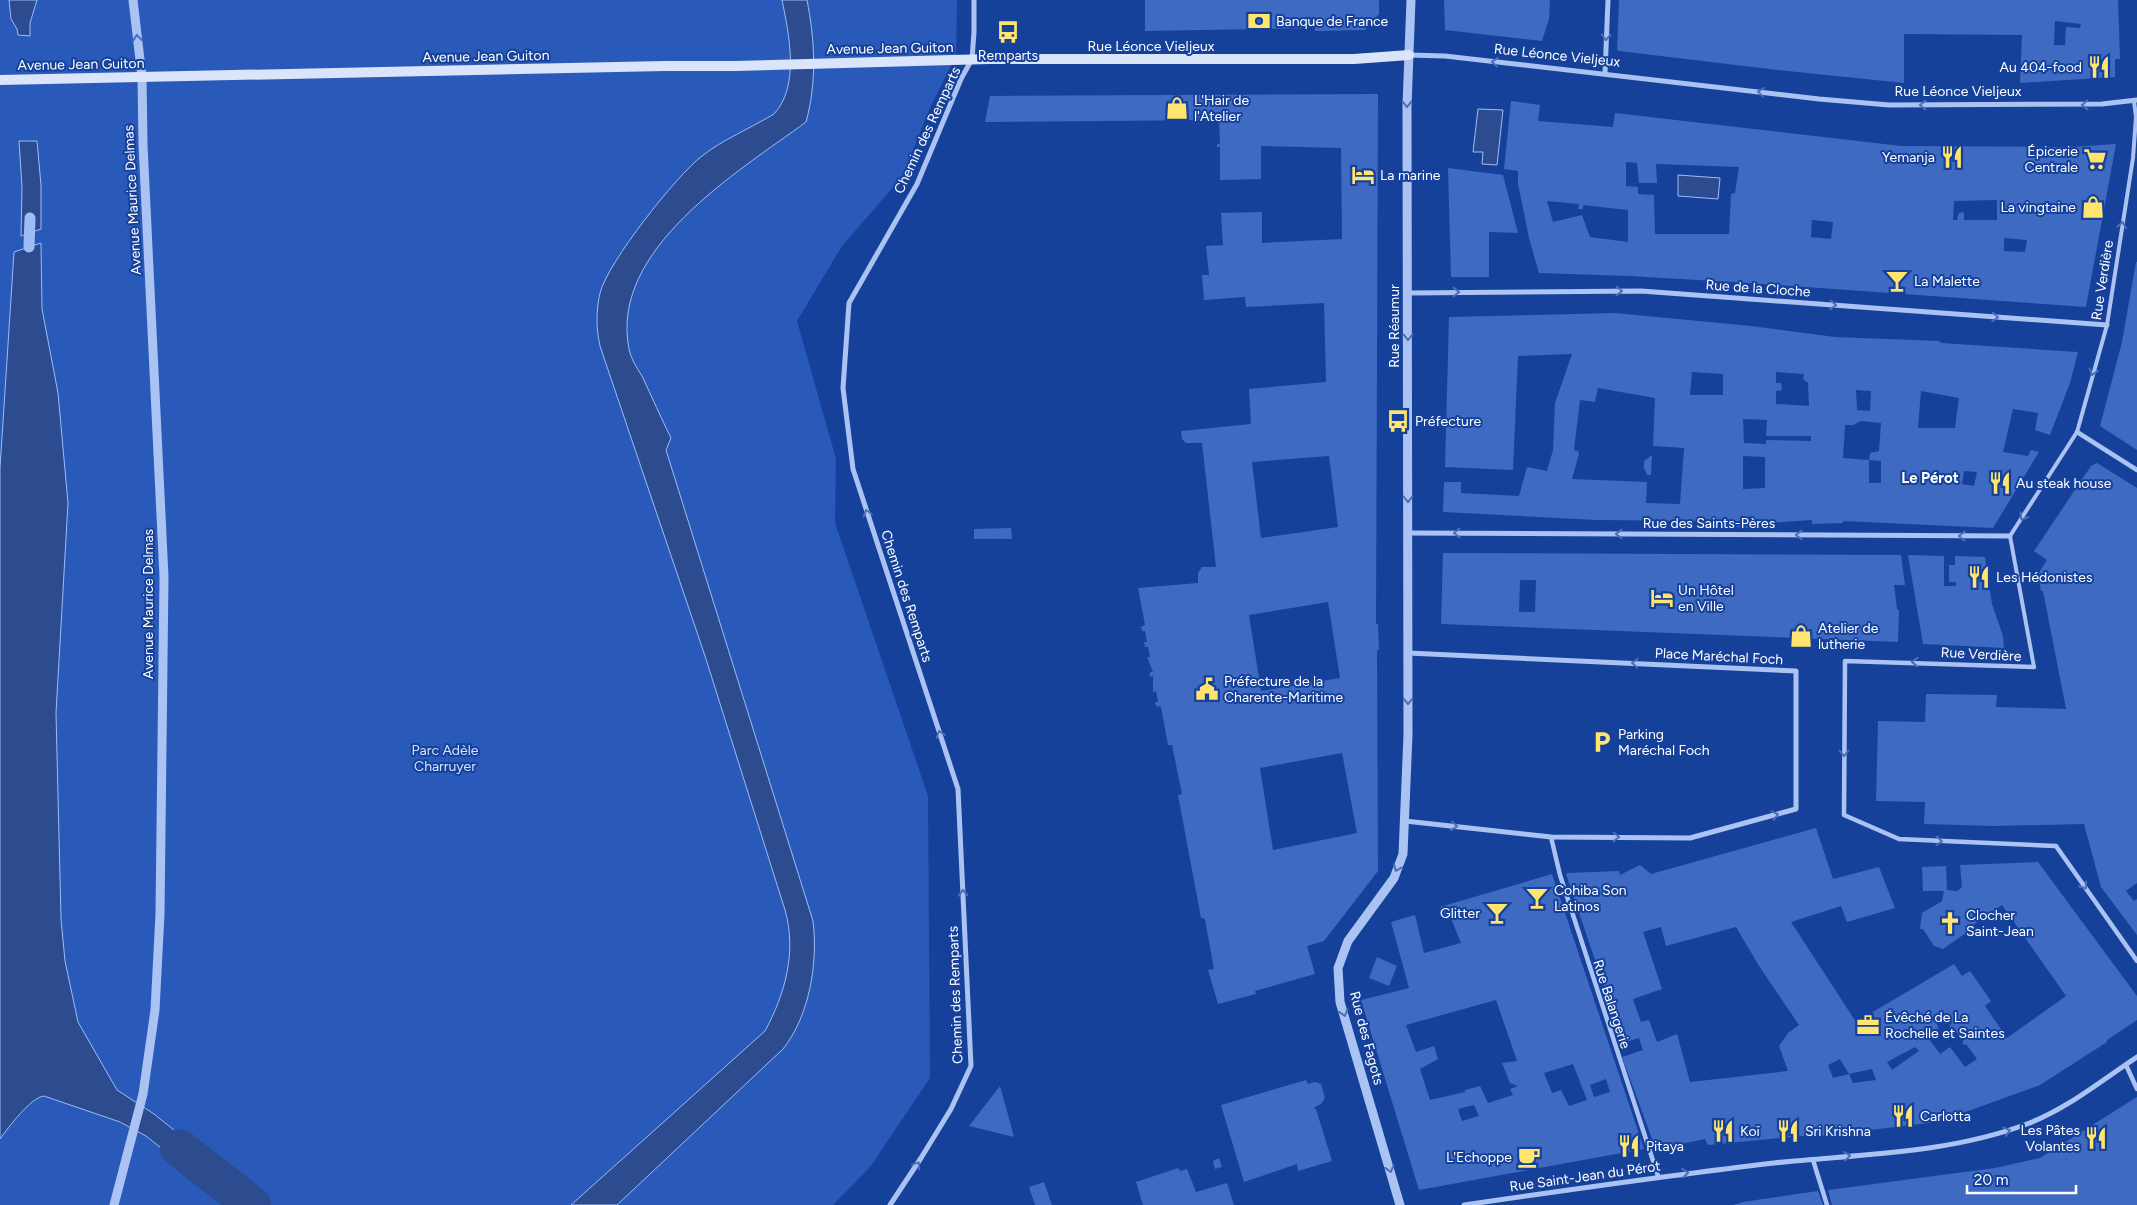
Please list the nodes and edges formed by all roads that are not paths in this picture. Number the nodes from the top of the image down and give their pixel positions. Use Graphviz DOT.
graph roads {
  1 [pos="133,0"];
  2 [pos="974,0"];
  3 [pos="1411,0"];
  4 [pos="1608,0"];
  5 [pos="1409,55"];
  6 [pos="972,59"];
  7 [pos="1605,73"];
  8 [pos="142,77"];
  9 [pos="0,80"];
  10 [pos="2135,101"];
  11 [pos="1408,293"];
  12 [pos="2107,326"];
  13 [pos="2077,432"];
  14 [pos="2137,470"];
  15 [pos="1408,533"];
  16 [pos="2010,536"];
  17 [pos="1408,653"];
  18 [pos="2034,668"];
  19 [pos="1405,821"];
  20 [pos="1551,837"];
  21 [pos="2137,962"];
  22 [pos="2137,1057"];
  23 [pos="2126,1065"];
  24 [pos="2137,1089"];
  25 [pos="1813,1160"];
  26 [pos="1658,1176"];
  27 [pos="114,1205"];
  28 [pos="890,1205"];
  29 [pos="1400,1205"];
  30 [pos="1464,1205"];
  31 [pos="1827,1205"];
  8 -- 1 [label="street, Avenue Maurice Delmas, one-way"];
  2 -- 6 [label="street, Chemin des Remparts"];
  3 -- 5 [label="street, Rue Réaumur"];
  4 -- 7 [label="street, one-way"];
  5 -- 6 [label="main road, Rue Léonce Vieljeux"];
  7 -- 5 [label="street, Rue Léonce Vieljeux, one-way"];
  5 -- 11 [label="street, Rue Réaumur, one-way"];
  6 -- 8 [label="main road, Avenue Jean Guiton"];
  28 -- 6 [label="street, Chemin des Remparts, one-way"];
  10 -- 7 [label="street, Rue Léonce Vieljeux, one-way"];
  8 -- 9 [label="main road, Avenue Jean Guiton"];
  8 -- 27 [label="street, Avenue Maurice Delmas"];
  12 -- 10 [label="lane, Rue Verdière, one-way"];
  11 -- 12 [label="street, Rue de la Cloche, one-way"];
  11 -- 15 [label="street, Rue Réaumur, one-way"];
  12 -- 13 [label="lane, Rue Verdière, one-way"];
  13 -- 14 [label="street"];
  13 -- 16 [label="lane, Rue Verdière, one-way"];
  16 -- 15 [label="street, Rue des Saints-Pères, one-way"];
  15 -- 17 [label="street, Rue Réaumur"];
  16 -- 18 [label="lane, Rue Verdière"];
  17 -- 19 [label="street, Rue des Fagots, one-way"];
  20 -- 17 [label="street, Place Maréchal Foch, one-way"];
  18 -- 21 [label="street, Rue Verdière, one-way"];
  19 -- 20 [label="street, Place Maréchal Foch, one-way"];
  19 -- 29 [label="street, Rue des Fagots, one-way"];
  20 -- 26 [label="street, Rue Balangerie"];
  22 -- 23 [label="street, Rue Saint-Jean du Pérot"];
  23 -- 24 [label="street"];
  25 -- 23 [label="street, Rue Saint-Jean du Pérot, one-way"];
  26 -- 25 [label="street, Rue Saint-Jean du Pérot, one-way"];
  25 -- 31 [label="street"];
  26 -- 30 [label="street, Rue Saint-Jean du Pérot"];
}
